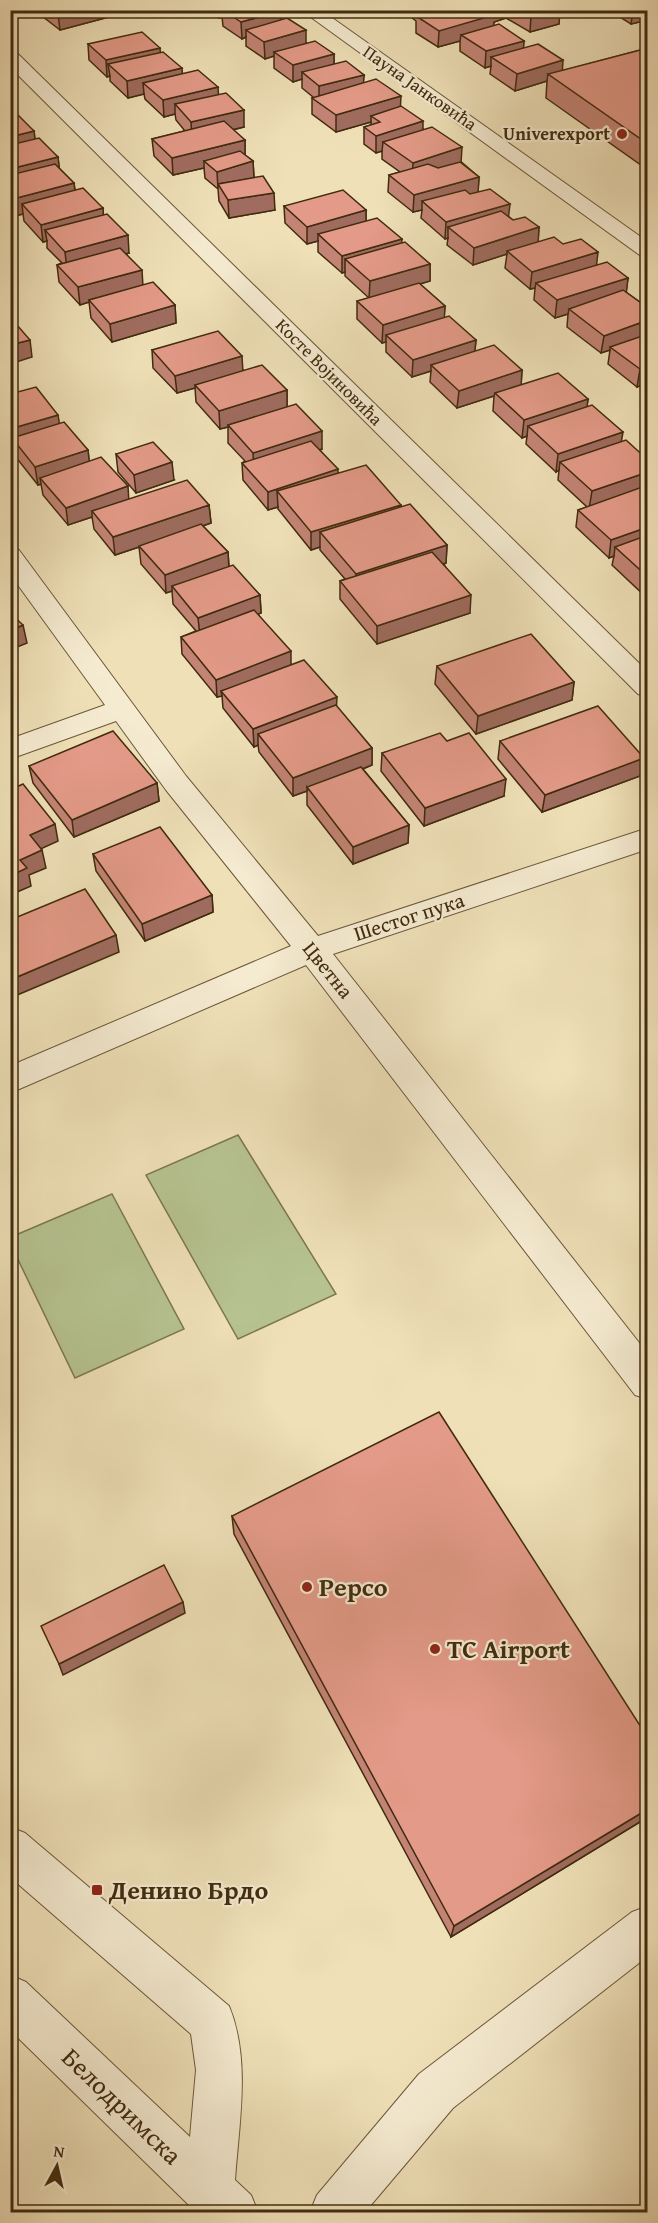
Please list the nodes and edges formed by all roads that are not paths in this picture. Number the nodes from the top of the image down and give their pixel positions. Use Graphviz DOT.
graph roads {
  1 [pos="309,10"];
  2 [pos="10,56"];
  3 [pos="648,252"];
  4 [pos="10,555"];
  5 [pos="648,688"];
  6 [pos="122,709"];
  7 [pos="10,750"];
  8 [pos="648,838"];
  9 [pos="311,950"];
  10 [pos="10,1080"];
  11 [pos="648,1383"];
  12 [pos="10,1848"];
  13 [pos="648,1928"];
  14 [pos="10,1998"];
  15 [pos="222,2202"];
  16 [pos="334,2212"];
  1 -- 3 [label="street, Пауна Јанковића"];
  2 -- 5 [label="street, Косте Војиновића"];
  4 -- 6 [label="street, Цветна"];
  6 -- 7 [label="street"];
  6 -- 9 [label="street, Цветна"];
  8 -- 9 [label="street, Шестог пука"];
  9 -- 10 [label="street, Шестог пука"];
  9 -- 11 [label="street, Цветна"];
  12 -- 15 [label="street"];
  13 -- 16 [label="street"];
  14 -- 15 [label="street, Белодримска"];
}
